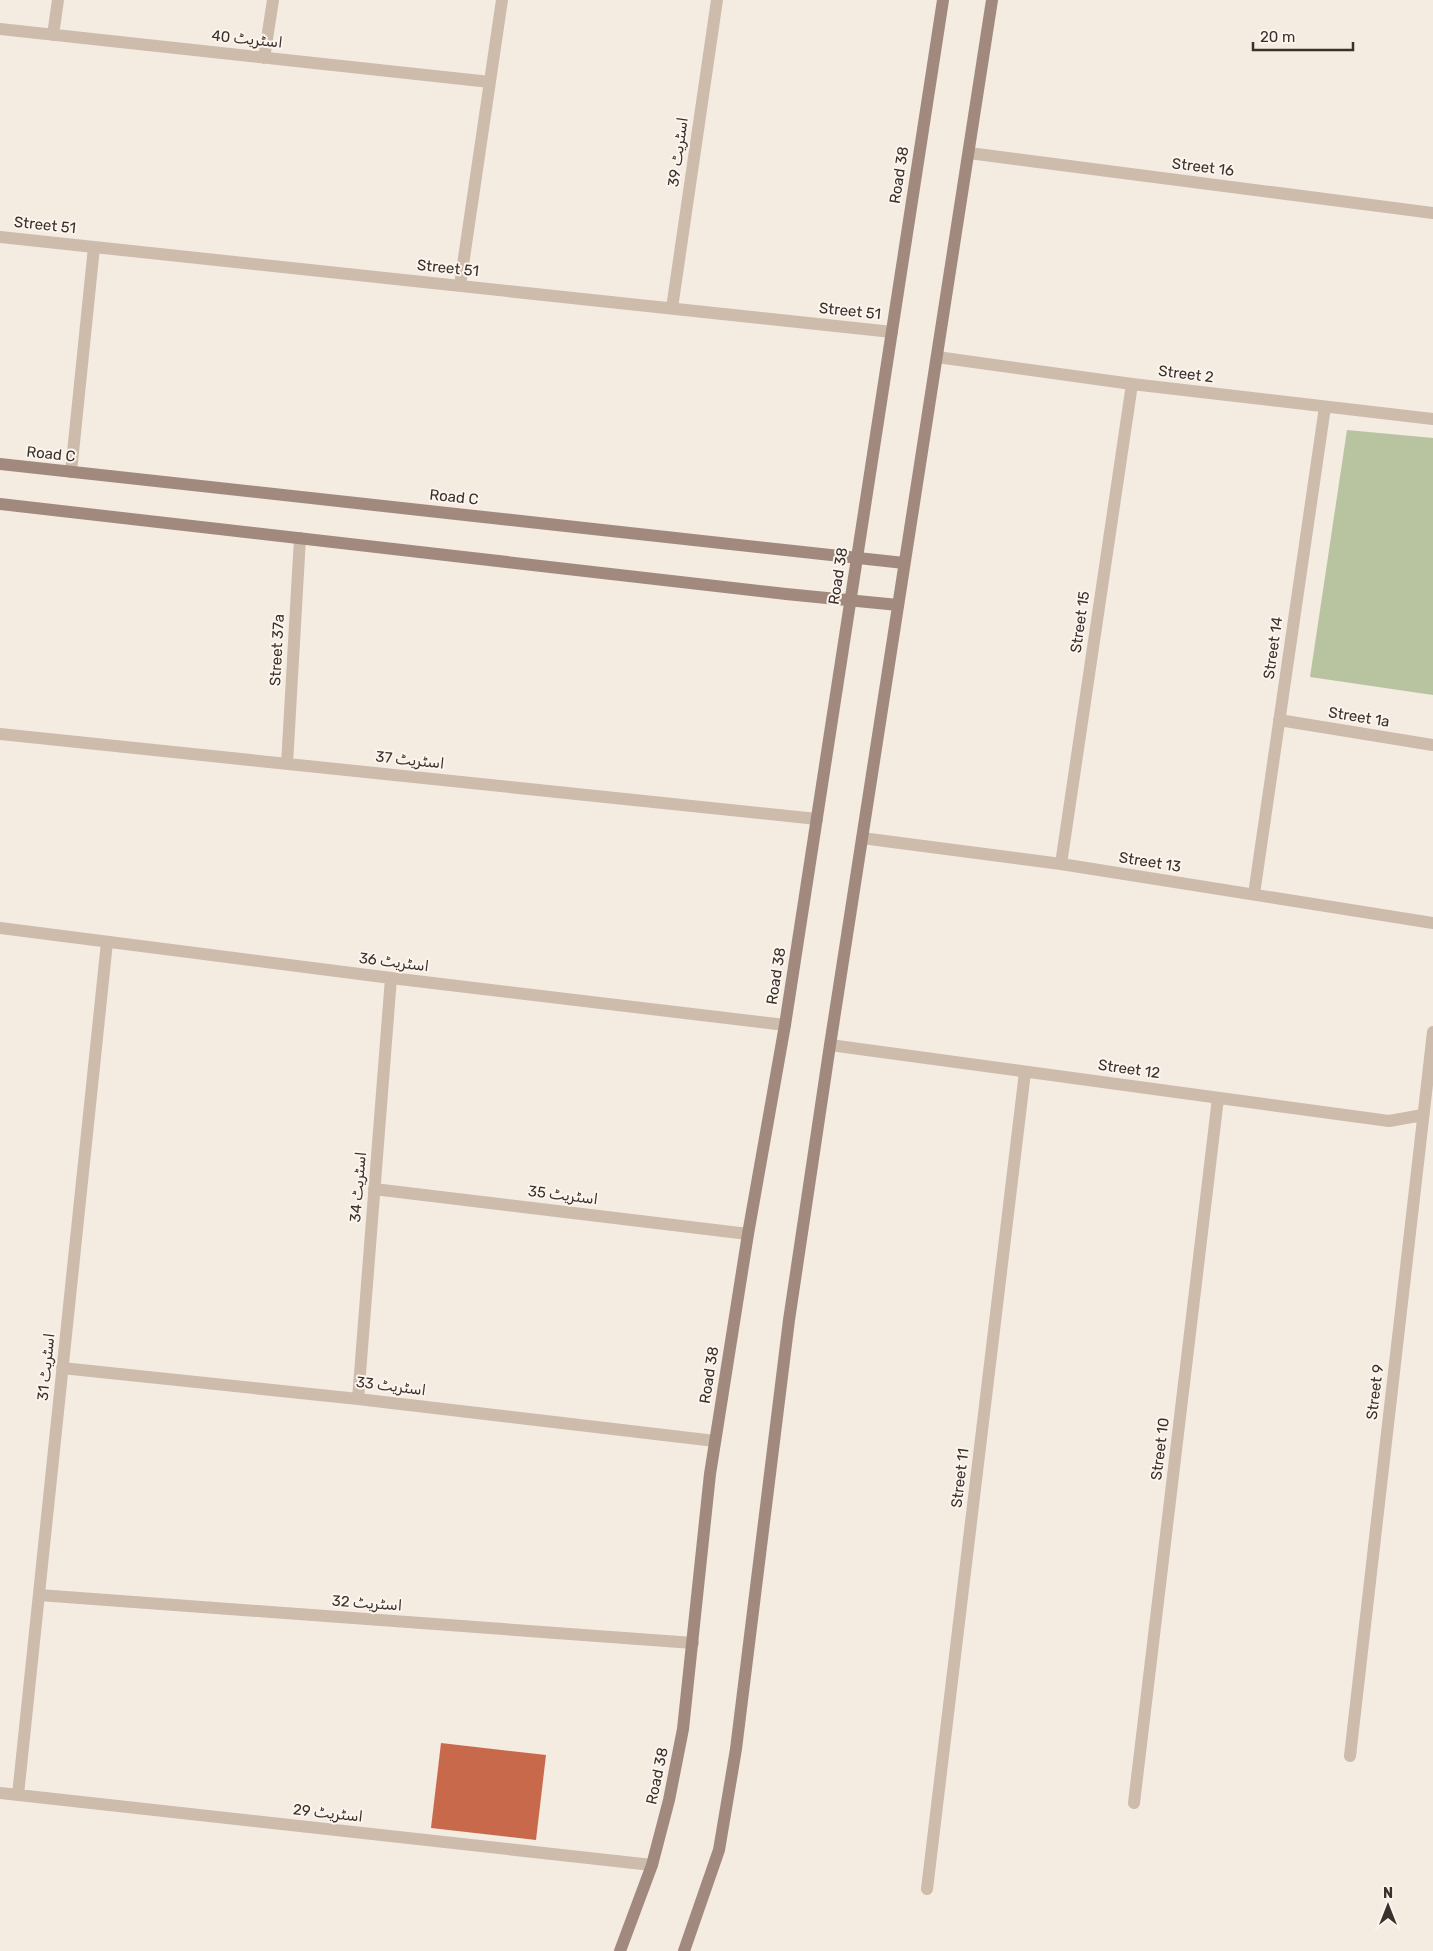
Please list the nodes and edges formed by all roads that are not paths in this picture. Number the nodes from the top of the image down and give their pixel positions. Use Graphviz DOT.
graph roads {
  1 [pos="58,0"];
  2 [pos="273,0"];
  3 [pos="502,0"];
  4 [pos="717,0"];
  5 [pos="943,0"];
  6 [pos="992,0"];
  7 [pos="0,29"];
  8 [pos="53,35"];
  9 [pos="264,58"];
  10 [pos="490,82"];
  11 [pos="969,153"];
  12 [pos="1433,213"];
  13 [pos="0,236"];
  14 [pos="94,247"];
  15 [pos="460,286"];
  16 [pos="672,308"];
  17 [pos="892,332"];
  18 [pos="937,357"];
  19 [pos="1132,384"];
  20 [pos="1325,407"];
  21 [pos="1433,419"];
  22 [pos="0,464"];
  23 [pos="71,472"];
  24 [pos="0,504"];
  25 [pos="300,538"];
  26 [pos="857,558"];
  27 [pos="904,563"];
  28 [pos="851,600"];
  29 [pos="898,606"];
  30 [pos="1279,720"];
  31 [pos="0,734"];
  32 [pos="1433,746"];
  33 [pos="287,764"];
  34 [pos="817,819"];
  35 [pos="862,838"];
  36 [pos="1061,864"];
  37 [pos="1254,894"];
  38 [pos="1433,923"];
  39 [pos="0,928"];
  40 [pos="107,942"];
  41 [pos="391,978"];
  42 [pos="785,1025"];
  43 [pos="1433,1032"];
  44 [pos="830,1046"];
  45 [pos="1026,1072"];
  46 [pos="1218,1098"];
  47 [pos="1423,1115"];
  48 [pos="374,1189"];
  49 [pos="748,1234"];
  50 [pos="62,1368"];
  51 [pos="358,1399"];
  52 [pos="716,1441"];
  53 [pos="39,1596"];
  54 [pos="693,1643"];
  55 [pos="1350,1756"];
  56 [pos="0,1793"];
  57 [pos="18,1795"];
  58 [pos="1134,1803"];
  59 [pos="652,1865"];
  60 [pos="927,1889"];
  61 [pos="620,1951"];
  62 [pos="684,1951"];
  1 -- 8 [label="street"];
  2 -- 9 [label="street"];
  3 -- 10 [label="street"];
  4 -- 16 [label="street, اسٹریٹ 39"];
  5 -- 17 [label="main road, Road 38"];
  6 -- 11 [label="main road"];
  7 -- 8 [label="street, اسٹریٹ 40"];
  8 -- 9 [label="street, اسٹریٹ 40"];
  9 -- 10 [label="street, اسٹریٹ 40"];
  10 -- 15 [label="street"];
  11 -- 12 [label="street, Street 16"];
  11 -- 18 [label="main road"];
  13 -- 14 [label="street, Street 51"];
  14 -- 15 [label="street, Street 51"];
  14 -- 23 [label="street"];
  15 -- 16 [label="street, Street 51"];
  16 -- 17 [label="street, Street 51"];
  17 -- 26 [label="main road, Road 38"];
  18 -- 19 [label="street, Street 2"];
  18 -- 27 [label="main road"];
  19 -- 20 [label="street, Street 2"];
  19 -- 36 [label="street, Street 15"];
  20 -- 21 [label="street, Street 2"];
  20 -- 30 [label="street, Street 14"];
  22 -- 23 [label="main road, Road C"];
  23 -- 26 [label="main road, Road C"];
  24 -- 25 [label="main road"];
  25 -- 28 [label="main road"];
  25 -- 33 [label="street, Street 37a"];
  26 -- 27 [label="main road, Road C"];
  26 -- 28 [label="main road, Road 38"];
  27 -- 29 [label="main road"];
  28 -- 29 [label="main road"];
  28 -- 34 [label="main road, Road 38"];
  29 -- 35 [label="main road"];
  30 -- 32 [label="street, Street 1a"];
  30 -- 37 [label="street, Street 14"];
  31 -- 33 [label="street, اسٹریٹ 37"];
  33 -- 34 [label="street, اسٹریٹ 37"];
  34 -- 42 [label="main road, Road 38"];
  35 -- 36 [label="street, Street 13"];
  35 -- 44 [label="main road"];
  36 -- 37 [label="street, Street 13"];
  37 -- 38 [label="street, Street 13"];
  39 -- 40 [label="street, اسٹریٹ 36"];
  40 -- 41 [label="street, اسٹریٹ 36"];
  40 -- 50 [label="street, اسٹریٹ 31"];
  41 -- 42 [label="street, اسٹریٹ 36"];
  41 -- 48 [label="street, اسٹریٹ 34"];
  42 -- 49 [label="main road, Road 38"];
  43 -- 47 [label="street, Street 9"];
  44 -- 45 [label="street, Street 12"];
  44 -- 62 [label="main road"];
  45 -- 46 [label="street, Street 12"];
  45 -- 60 [label="street, Street 11"];
  46 -- 47 [label="street, Street 12"];
  46 -- 58 [label="street, Street 10"];
  47 -- 55 [label="street, Street 9"];
  48 -- 49 [label="street, اسٹریٹ 35"];
  48 -- 51 [label="street, اسٹریٹ 34"];
  49 -- 52 [label="main road, Road 38"];
  50 -- 51 [label="street, اسٹریٹ 33"];
  50 -- 53 [label="street, اسٹریٹ 31"];
  51 -- 52 [label="street, اسٹریٹ 33"];
  52 -- 54 [label="main road, Road 38"];
  53 -- 54 [label="street, اسٹریٹ 32"];
  53 -- 57 [label="street, اسٹریٹ 31"];
  54 -- 59 [label="main road, Road 38"];
  56 -- 57 [label="street, اسٹریٹ 29"];
  57 -- 59 [label="street, اسٹریٹ 29"];
  59 -- 61 [label="main road, Road 38"];
}
